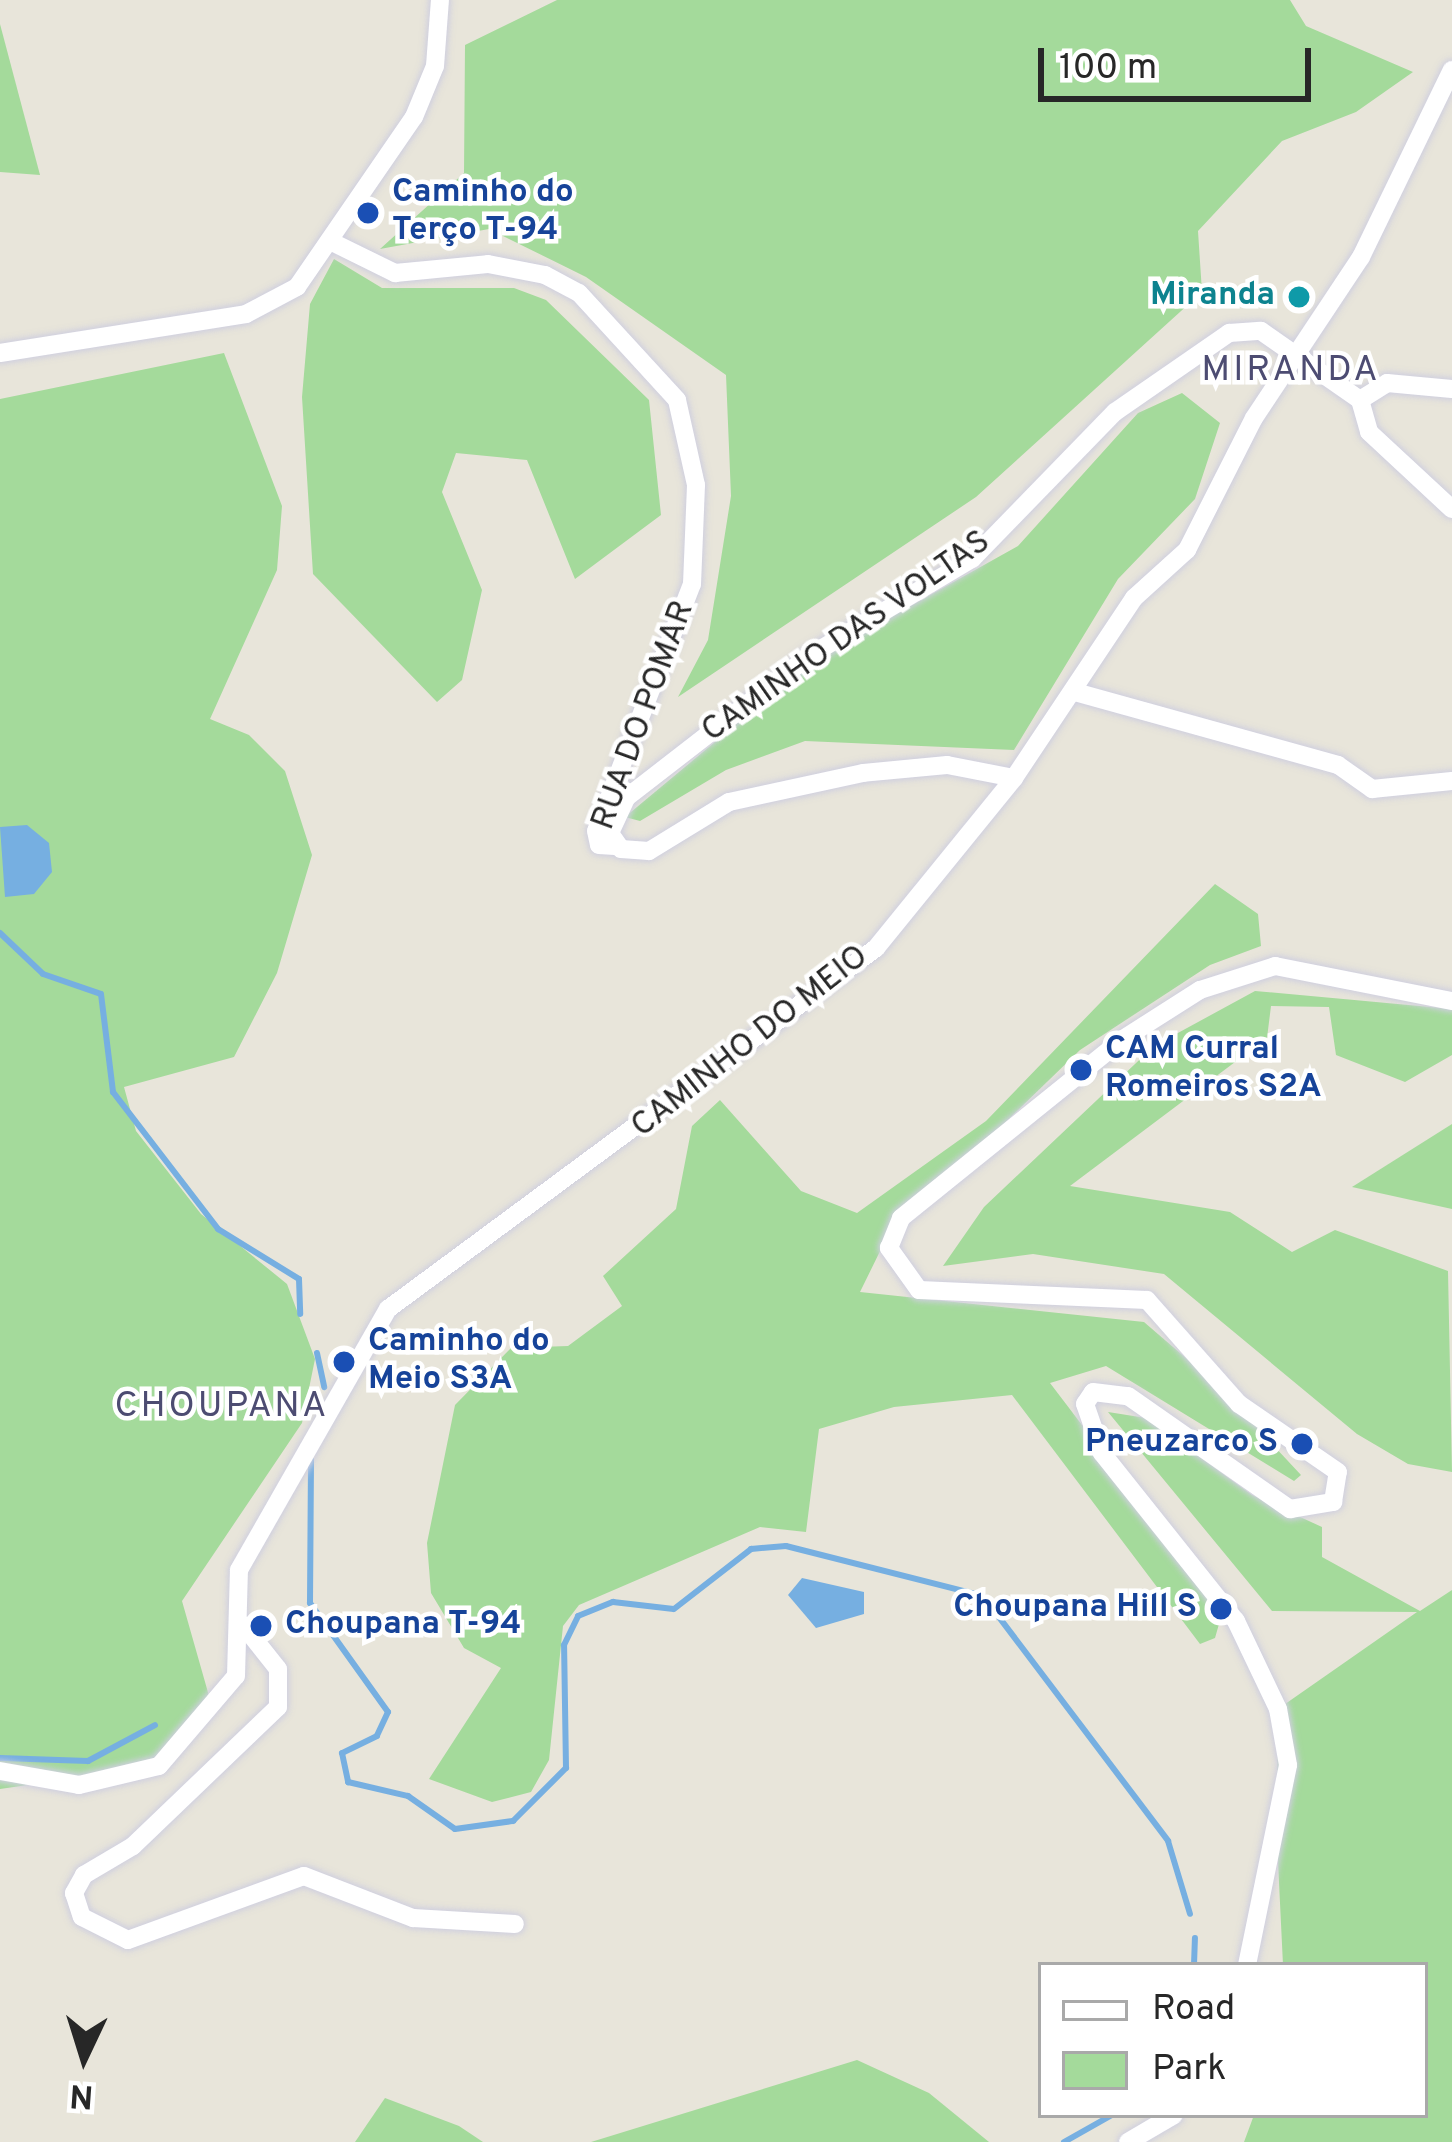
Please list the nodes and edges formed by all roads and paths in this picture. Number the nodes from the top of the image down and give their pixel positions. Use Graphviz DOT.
graph roads {
  1 [pos="440,0"];
  2 [pos="1452,70"];
  3 [pos="336,244"];
  4 [pos="0,353"];
  5 [pos="1296,360"];
  6 [pos="1452,388"];
  7 [pos="1360,400"];
  8 [pos="1452,508"];
  9 [pos="1075,692"];
  10 [pos="1014,778"];
  11 [pos="1452,781"];
  12 [pos="615,845"];
  13 [pos="1452,1001"];
  14 [pos="243,1625"];
  15 [pos="0,1771"];
  16 [pos="515,1924"];
  17 [pos="1247,1962"];
  18 [pos="1169,2118"];
  19 [pos="1128,2142"];
  1 -- 3 [label="street"];
  2 -- 5 [label="street, CAMINHO DO MEIO"];
  3 -- 4 [label="street"];
  3 -- 12 [label="street, RUA DO POMAR"];
  5 -- 7 [label="street, CAMINHO DAS VOLTAS"];
  5 -- 9 [label="street, CAMINHO DO MEIO"];
  5 -- 12 [label="street, CAMINHO DAS VOLTAS"];
  6 -- 7 [label="street"];
  7 -- 8 [label="street"];
  9 -- 10 [label="street, CAMINHO DO MEIO"];
  9 -- 11 [label="street"];
  10 -- 12 [label="street"];
  10 -- 14 [label="street, CAMINHO DO MEIO"];
  13 -- 17 [label="street"];
  14 -- 15 [label="street, CAMINHO DO MEIO"];
  14 -- 16 [label="street"];
  18 -- 19 [label="street"];
}
